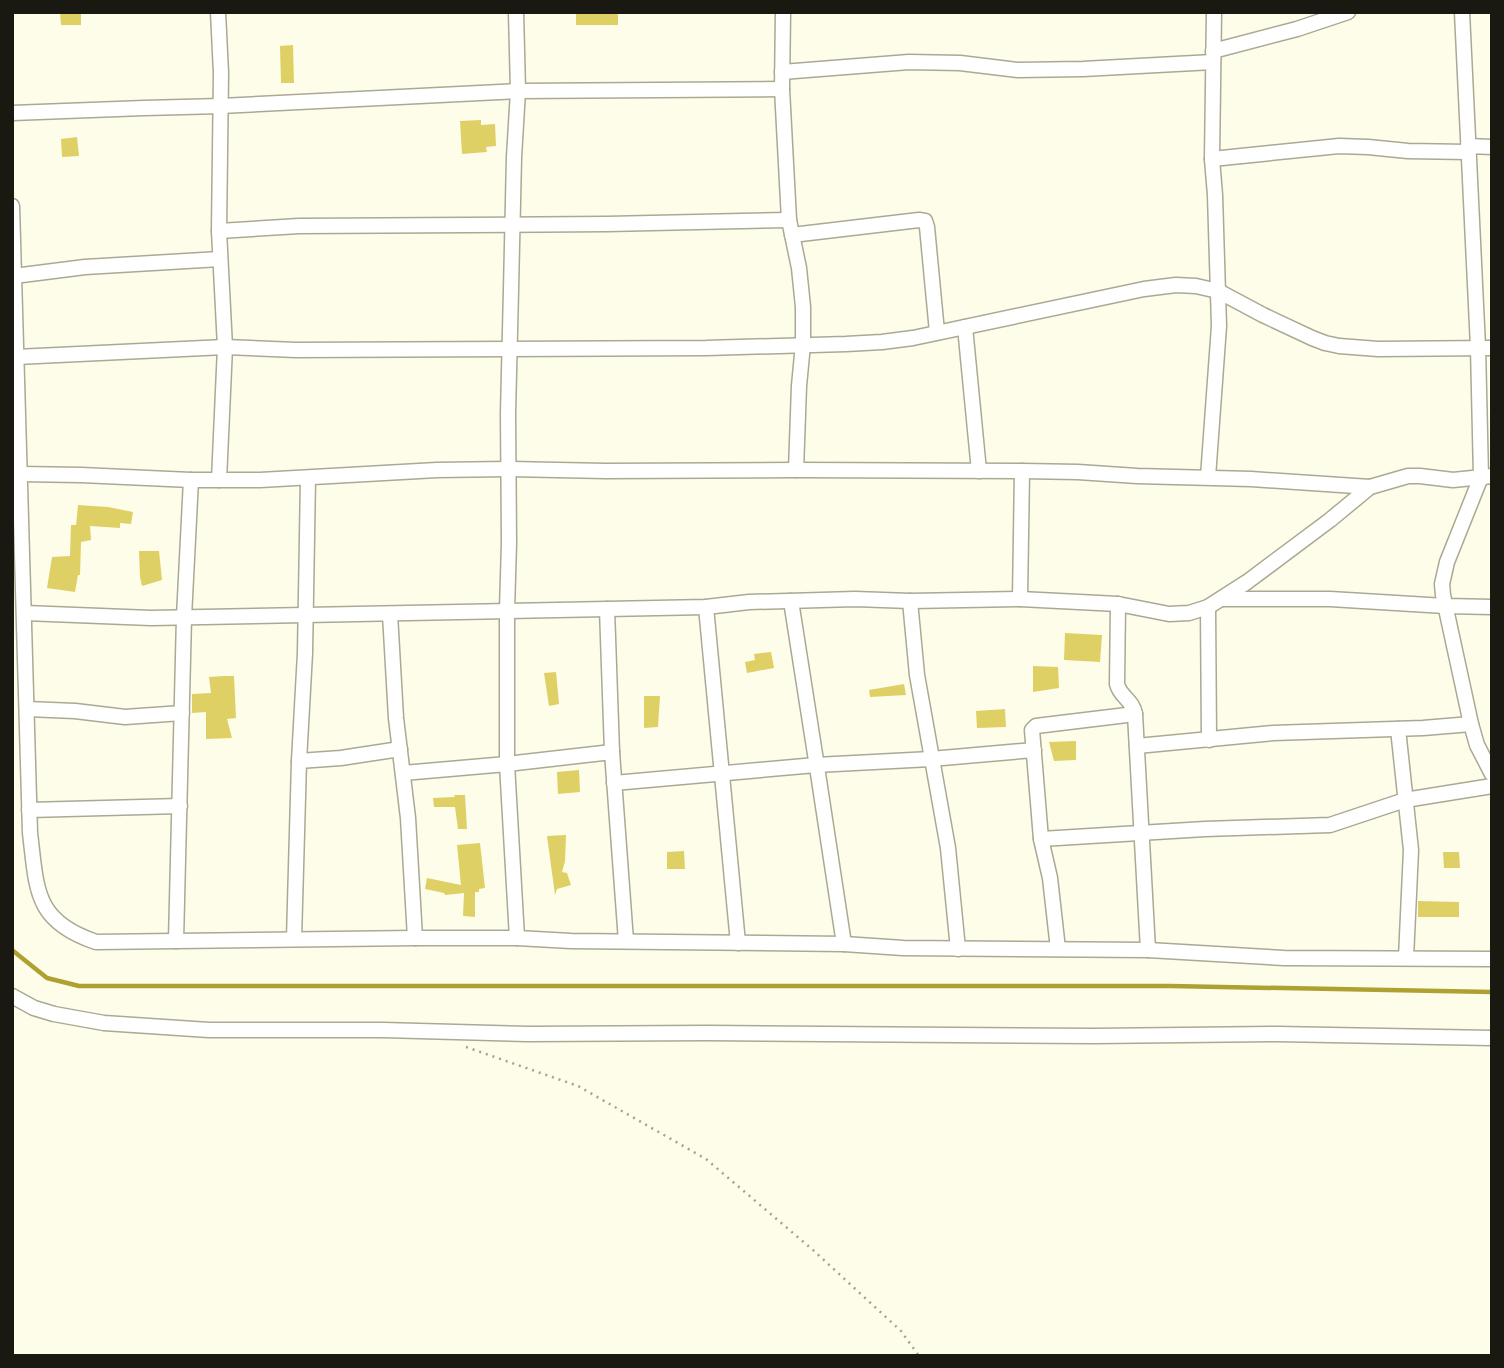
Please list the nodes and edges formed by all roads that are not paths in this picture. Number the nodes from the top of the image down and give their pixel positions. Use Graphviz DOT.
graph roads {
  1 [pos="218,12"];
  2 [pos="516,12"];
  3 [pos="783,12"];
  4 [pos="1213,12"];
  5 [pos="1348,12"];
  6 [pos="1462,12"];
  7 [pos="1213,57"];
  8 [pos="782,72"];
  9 [pos="782,89"];
  10 [pos="518,91"];
  11 [pos="221,106"];
  12 [pos="12,113"];
  13 [pos="1492,147"];
  14 [pos="1468,149"];
  15 [pos="1212,159"];
  16 [pos="12,205"];
  17 [pos="512,224"];
  18 [pos="791,227"];
  19 [pos="219,231"];
  20 [pos="220,259"];
  21 [pos="14,276"];
  22 [pos="1218,291"];
  23 [pos="965,327"];
  24 [pos="937,332"];
  25 [pos="803,344"];
  26 [pos="225,347"];
  27 [pos="510,348"];
  28 [pos="1485,348"];
  29 [pos="16,357"];
  30 [pos="509,469"];
  31 [pos="796,470"];
  32 [pos="979,471"];
  33 [pos="1022,471"];
  34 [pos="20,474"];
  35 [pos="1486,476"];
  36 [pos="1208,477"];
  37 [pos="308,478"];
  38 [pos="191,480"];
  39 [pos="219,480"];
  40 [pos="1370,488"];
  41 [pos="1020,599"];
  42 [pos="792,601"];
  43 [pos="910,601"];
  44 [pos="1215,603"];
  45 [pos="1118,604"];
  46 [pos="1444,606"];
  47 [pos="706,607"];
  48 [pos="1492,607"];
  49 [pos="507,610"];
  50 [pos="607,610"];
  51 [pos="25,613"];
  52 [pos="390,614"];
  53 [pos="306,615"];
  54 [pos="184,617"];
  55 [pos="27,709"];
  56 [pos="182,713"];
  57 [pos="1135,714"];
  58 [pos="1471,724"];
  59 [pos="1398,729"];
  60 [pos="1209,740"];
  61 [pos="1137,746"];
  62 [pos="400,750"];
  63 [pos="1034,750"];
  64 [pos="611,752"];
  65 [pos="931,759"];
  66 [pos="299,761"];
  67 [pos="507,764"];
  68 [pos="816,765"];
  69 [pos="403,773"];
  70 [pos="722,773"];
  71 [pos="1492,774"];
  72 [pos="614,782"];
  73 [pos="1492,786"];
  74 [pos="1405,800"];
  75 [pos="180,806"];
  76 [pos="29,810"];
  77 [pos="1142,832"];
  78 [pos="1041,839"];
  79 [pos="415,938"];
  80 [pos="517,938"];
  81 [pos="294,939"];
  82 [pos="176,941"];
  83 [pos="626,941"];
  84 [pos="738,943"];
  85 [pos="844,944"];
  86 [pos="958,949"];
  87 [pos="1058,949"];
  88 [pos="1148,950"];
  89 [pos="1406,958"];
  90 [pos="1492,959"];
  91 [pos="12,996"];
  92 [pos="1492,1038"];
  1 -- 11 [label="street"];
  2 -- 10 [label="street"];
  3 -- 8 [label="street"];
  4 -- 7 [label="street"];
  5 -- 7 [label="street"];
  6 -- 14 [label="street"];
  7 -- 8 [label="street"];
  7 -- 15 [label="street"];
  8 -- 9 [label="street"];
  9 -- 10 [label="street"];
  9 -- 18 [label="street"];
  10 -- 11 [label="street"];
  10 -- 17 [label="street"];
  11 -- 12 [label="street"];
  11 -- 19 [label="street"];
  13 -- 14 [label="street"];
  14 -- 15 [label="street"];
  14 -- 28 [label="street"];
  15 -- 22 [label="street"];
  16 -- 21 [label="street"];
  17 -- 18 [label="street"];
  17 -- 19 [label="street"];
  17 -- 27 [label="street"];
  18 -- 24 [label="street"];
  18 -- 25 [label="street"];
  19 -- 20 [label="street"];
  20 -- 21 [label="street"];
  20 -- 26 [label="street"];
  21 -- 29 [label="street"];
  22 -- 23 [label="street"];
  22 -- 28 [label="street"];
  22 -- 36 [label="street"];
  23 -- 24 [label="street"];
  23 -- 32 [label="street"];
  24 -- 25 [label="street"];
  25 -- 27 [label="street"];
  25 -- 31 [label="street"];
  26 -- 27 [label="street"];
  26 -- 29 [label="street"];
  26 -- 39 [label="street"];
  27 -- 30 [label="street"];
  28 -- 35 [label="street"];
  29 -- 34 [label="street"];
  30 -- 31 [label="street"];
  30 -- 37 [label="street"];
  30 -- 49 [label="street"];
  31 -- 32 [label="street"];
  32 -- 33 [label="street"];
  33 -- 36 [label="street"];
  33 -- 41 [label="street"];
  34 -- 38 [label="street"];
  34 -- 51 [label="street"];
  35 -- 40 [label="street"];
  35 -- 46 [label="street"];
  36 -- 40 [label="street"];
  37 -- 39 [label="street"];
  37 -- 53 [label="street"];
  38 -- 39 [label="street"];
  38 -- 54 [label="street"];
  40 -- 44 [label="street"];
  41 -- 43 [label="street"];
  41 -- 45 [label="street"];
  42 -- 43 [label="street"];
  42 -- 47 [label="street"];
  42 -- 68 [label="street"];
  43 -- 65 [label="street"];
  44 -- 45 [label="street"];
  44 -- 46 [label="street"];
  44 -- 60 [label="street"];
  45 -- 57 [label="street"];
  46 -- 48 [label="street"];
  46 -- 58 [label="street"];
  47 -- 50 [label="street"];
  47 -- 70 [label="street"];
  49 -- 50 [label="street"];
  49 -- 52 [label="street"];
  49 -- 67 [label="street"];
  50 -- 64 [label="street"];
  51 -- 54 [label="street"];
  51 -- 55 [label="street"];
  52 -- 53 [label="street"];
  52 -- 62 [label="street"];
  53 -- 54 [label="street"];
  53 -- 66 [label="street"];
  54 -- 56 [label="street"];
  55 -- 56 [label="street"];
  55 -- 76 [label="street"];
  56 -- 75 [label="street"];
  57 -- 61 [label="street"];
  57 -- 63 [label="street"];
  58 -- 59 [label="street"];
  58 -- 71 [label="street"];
  59 -- 60 [label="street"];
  59 -- 74 [label="street"];
  60 -- 61 [label="street"];
  61 -- 77 [label="street"];
  62 -- 66 [label="street"];
  62 -- 69 [label="street"];
  63 -- 65 [label="street"];
  63 -- 78 [label="street"];
  64 -- 67 [label="street"];
  64 -- 72 [label="street"];
  65 -- 68 [label="street"];
  65 -- 86 [label="street"];
  66 -- 81 [label="street"];
  67 -- 69 [label="street"];
  67 -- 80 [label="street"];
  68 -- 70 [label="street"];
  68 -- 85 [label="street"];
  69 -- 79 [label="street"];
  70 -- 72 [label="street"];
  70 -- 84 [label="street"];
  72 -- 83 [label="street"];
  73 -- 74 [label="street"];
  74 -- 77 [label="street"];
  74 -- 89 [label="street"];
  75 -- 76 [label="street"];
  75 -- 82 [label="street"];
  76 -- 82 [label="street"];
  77 -- 78 [label="street"];
  77 -- 88 [label="street"];
  78 -- 87 [label="street"];
  79 -- 80 [label="street"];
  79 -- 81 [label="street"];
  80 -- 83 [label="street"];
  81 -- 82 [label="street"];
  83 -- 84 [label="street"];
  84 -- 85 [label="street"];
  85 -- 86 [label="street"];
  86 -- 87 [label="street"];
  87 -- 88 [label="street"];
  88 -- 89 [label="street"];
  89 -- 90 [label="street"];
  91 -- 92 [label="street"];
}
